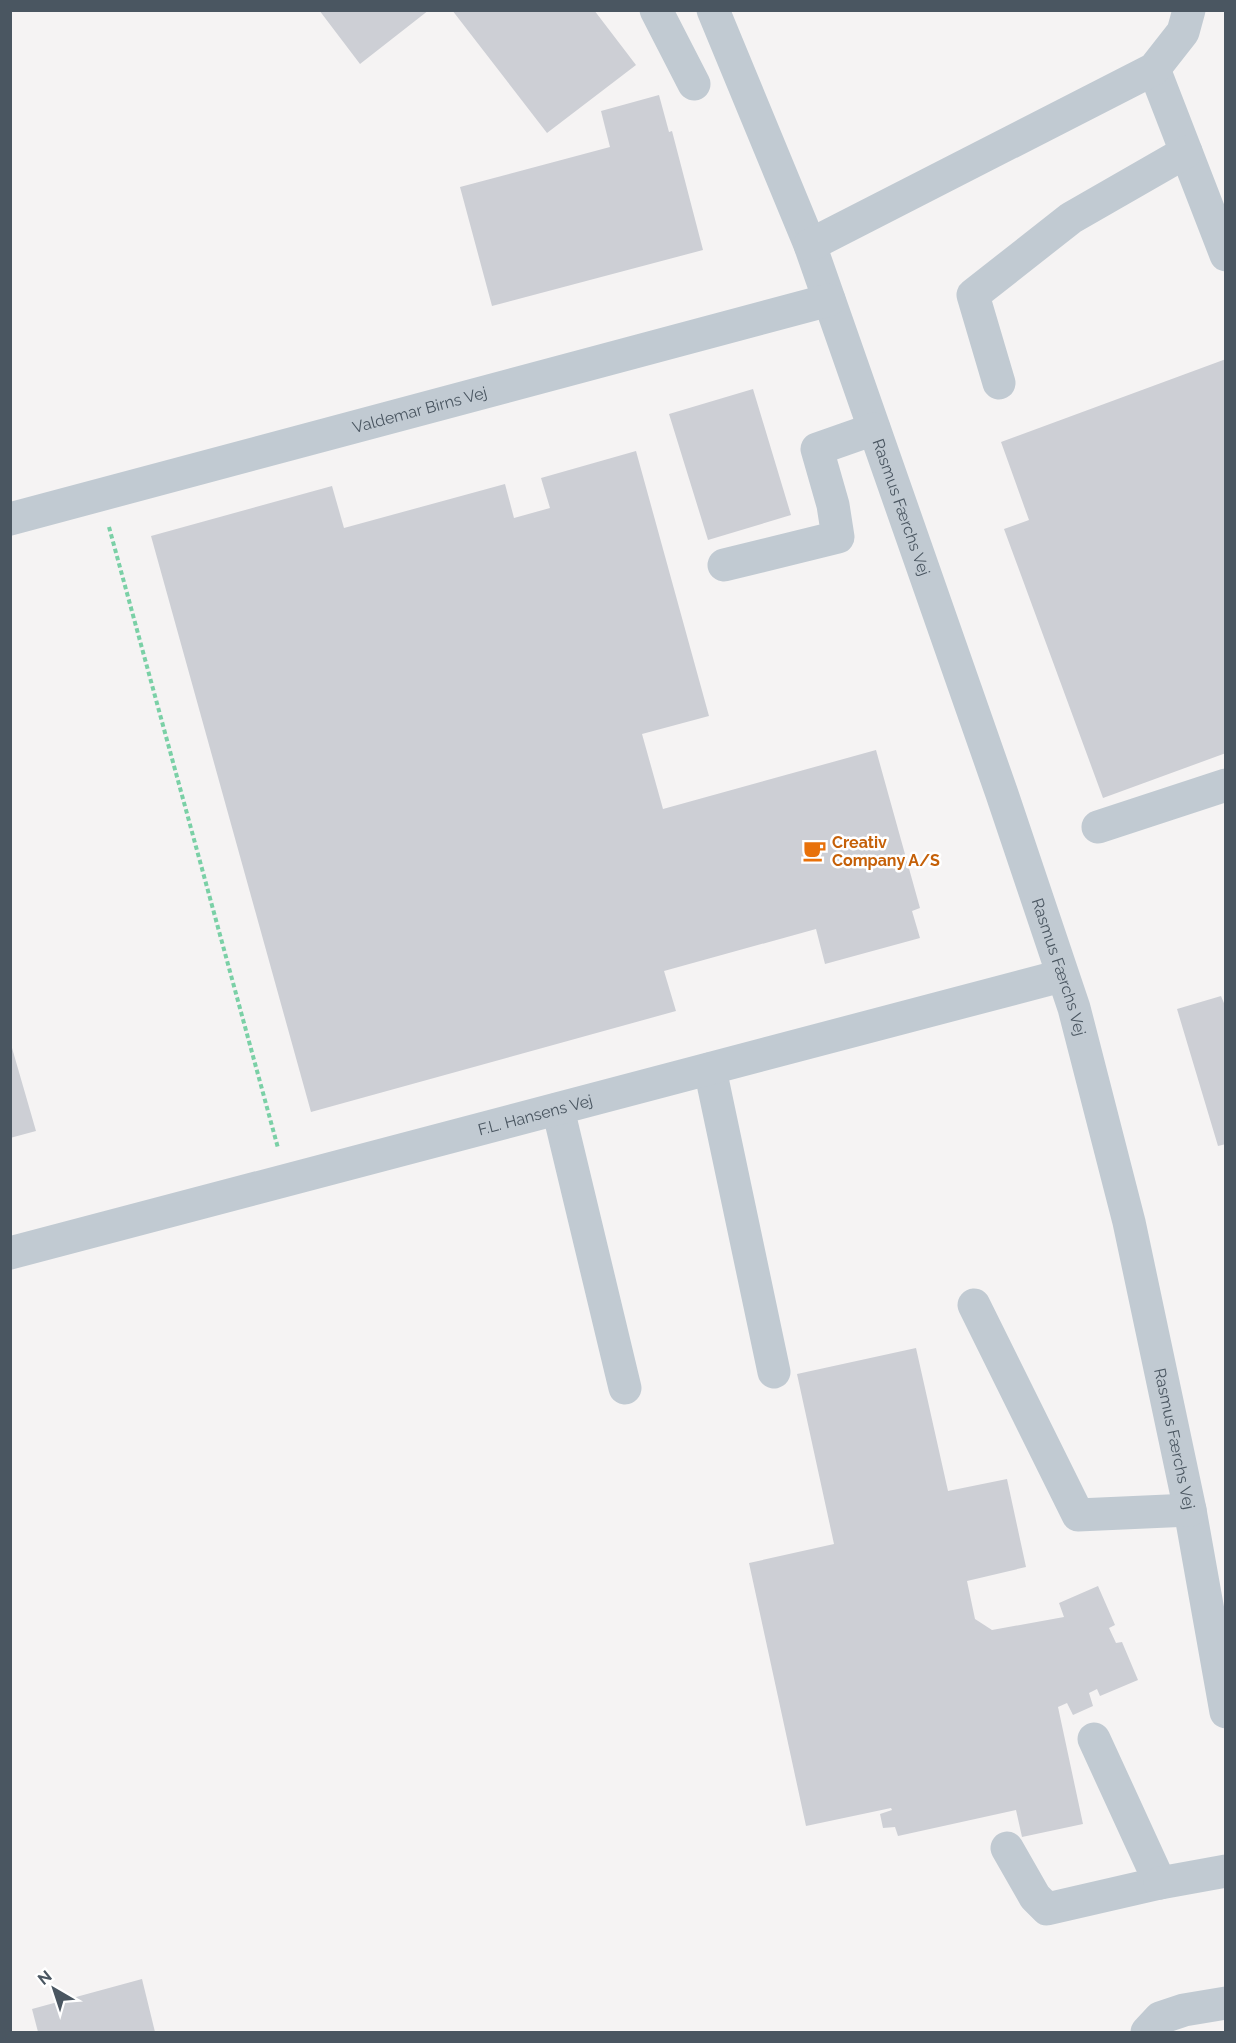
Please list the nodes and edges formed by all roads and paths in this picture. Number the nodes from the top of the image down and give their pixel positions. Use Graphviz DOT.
graph roads {
  1 [pos="656,10"];
  2 [pos="712,10"];
  3 [pos="1189,10"];
  4 [pos="1154,69"];
  5 [pos="694,84"];
  6 [pos="1186,152"];
  7 [pos="810,245"];
  8 [pos="1226,255"];
  9 [pos="829,300"];
  10 [pos="999,383"];
  11 [pos="874,429"];
  12 [pos="100,494"];
  13 [pos="10,519"];
  14 [pos="724,565"];
  15 [pos="1226,785"];
  16 [pos="1098,826"];
  17 [pos="1061,976"];
  18 [pos="710,1069"];
  19 [pos="558,1109"];
  20 [pos="286,1179"];
  21 [pos="10,1253"];
  22 [pos="974,1305"];
  23 [pos="774,1372"];
  24 [pos="625,1388"];
  25 [pos="1190,1510"];
  26 [pos="1226,1713"];
  27 [pos="1094,1738"];
  28 [pos="1007,1848"];
  29 [pos="1226,1872"];
  30 [pos="1160,1884"];
  31 [pos="1226,2003"];
  32 [pos="1147,2032"];
  1 -- 5 [label="street"];
  2 -- 7 [label="street, Rasmus Færchs Vej"];
  3 -- 4 [label="street"];
  4 -- 6 [label="street"];
  4 -- 7 [label="street"];
  6 -- 8 [label="street"];
  6 -- 10 [label="street"];
  7 -- 9 [label="street, Rasmus Færchs Vej"];
  9 -- 11 [label="street, Rasmus Færchs Vej"];
  9 -- 12 [label="street, Valdemar Birns Vej"];
  11 -- 14 [label="street"];
  11 -- 17 [label="street, Rasmus Færchs Vej"];
  12 -- 13 [label="street, Valdemar Birns Vej"];
  12 -- 20 [label="path"];
  15 -- 16 [label="street"];
  17 -- 18 [label="street, F.L. Hansens Vej"];
  17 -- 25 [label="street, Rasmus Færchs Vej"];
  18 -- 19 [label="street, F.L. Hansens Vej"];
  18 -- 23 [label="street"];
  19 -- 20 [label="street, F.L. Hansens Vej"];
  19 -- 24 [label="street"];
  20 -- 21 [label="street, F.L. Hansens Vej"];
  22 -- 25 [label="street"];
  25 -- 26 [label="street, Rasmus Færchs Vej"];
  27 -- 30 [label="street"];
  28 -- 30 [label="street"];
  29 -- 30 [label="street"];
  31 -- 32 [label="street"];
}
